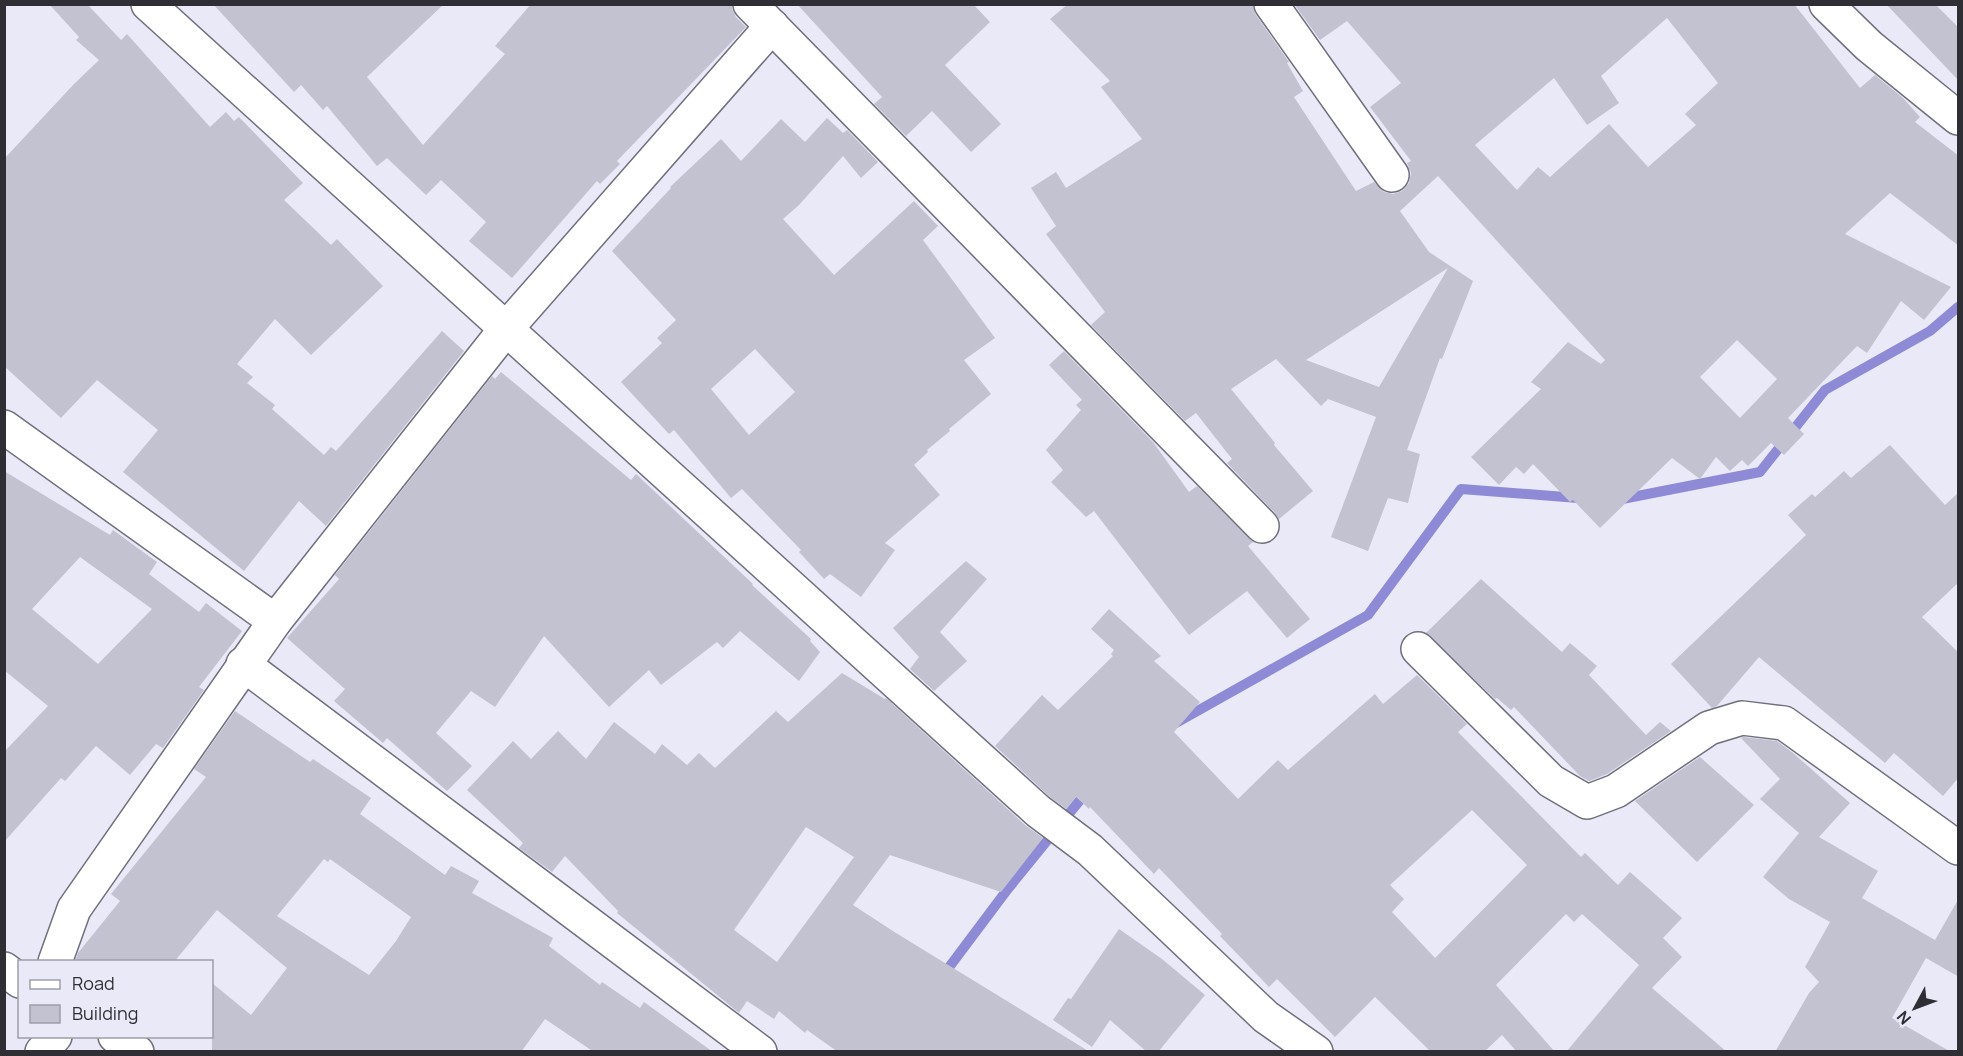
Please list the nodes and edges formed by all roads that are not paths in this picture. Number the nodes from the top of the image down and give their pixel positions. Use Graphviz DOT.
graph roads {
  1 [pos="148,4"];
  2 [pos="1271,4"];
  3 [pos="1826,4"];
  4 [pos="761,15"];
  5 [pos="1959,118"];
  6 [pos="1392,175"];
  7 [pos="505,330"];
  8 [pos="4,427"];
  9 [pos="1262,526"];
  10 [pos="274,621"];
  11 [pos="1418,649"];
  12 [pos="243,664"];
  13 [pos="1959,848"];
  14 [pos="56,960"];
  15 [pos="4,969"];
  16 [pos="18,980"];
  17 [pos="53,1038"];
  18 [pos="118,1038"];
  19 [pos="42,1052"];
  20 [pos="138,1052"];
  21 [pos="760,1052"];
  22 [pos="1316,1052"];
  1 -- 7 [label="street"];
  2 -- 6 [label="street"];
  3 -- 5 [label="street"];
  4 -- 7 [label="street"];
  4 -- 9 [label="street"];
  7 -- 10 [label="street"];
  7 -- 22 [label="street"];
  8 -- 10 [label="street"];
  10 -- 12 [label="street"];
  11 -- 13 [label="street"];
  12 -- 14 [label="street"];
  12 -- 21 [label="street"];
  15 -- 16 [label="street"];
  17 -- 19 [label="street"];
  18 -- 20 [label="street"];
}
